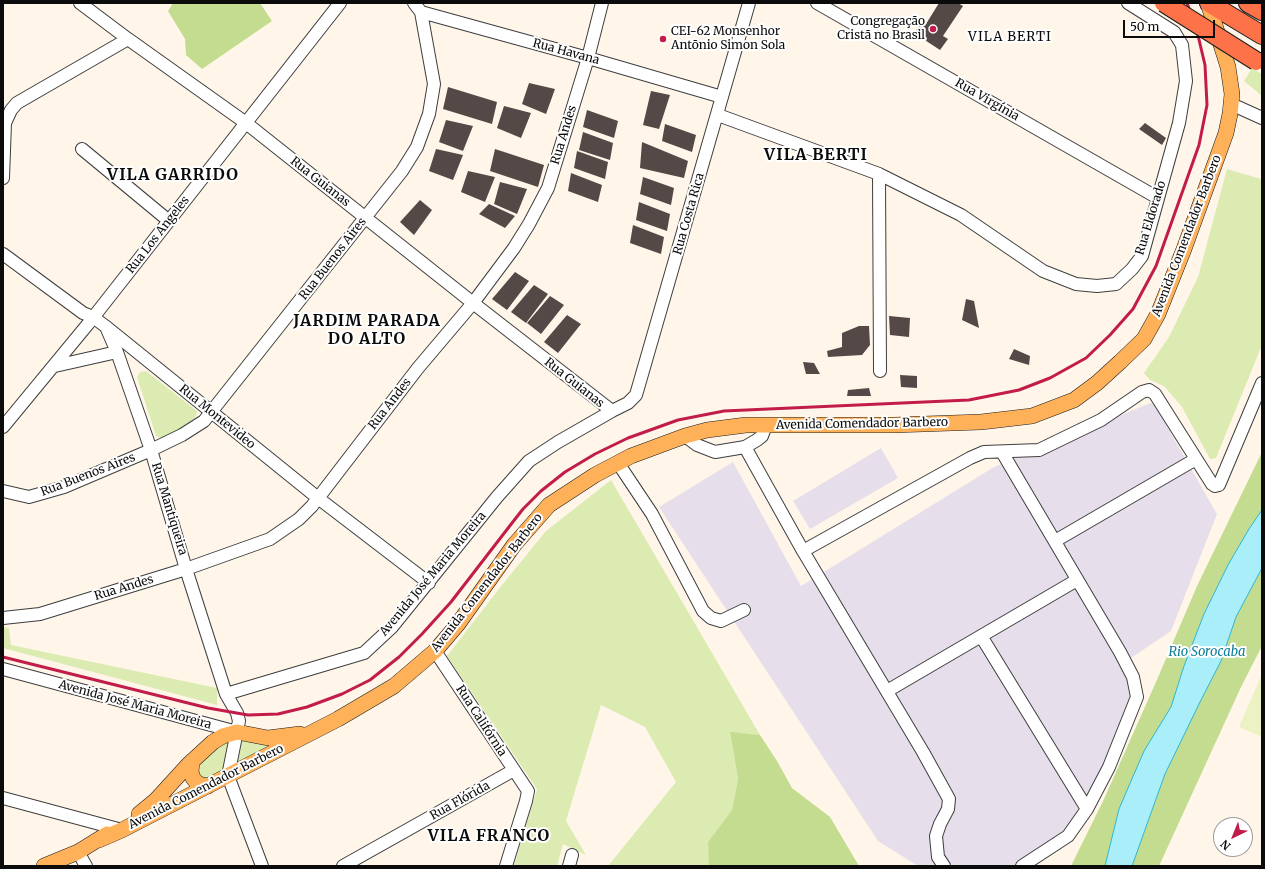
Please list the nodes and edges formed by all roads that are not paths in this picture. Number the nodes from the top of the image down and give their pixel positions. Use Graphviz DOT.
graph roads {
  1 [pos="80,3"];
  2 [pos="340,3"];
  3 [pos="602,3"];
  4 [pos="749,3"];
  5 [pos="817,3"];
  6 [pos="1128,3"];
  7 [pos="1164,3"];
  8 [pos="1208,3"];
  9 [pos="1248,3"];
  10 [pos="418,8"];
  11 [pos="1262,11"];
  12 [pos="1258,33"];
  13 [pos="128,39"];
  14 [pos="588,58"];
  15 [pos="1259,63"];
  16 [pos="722,97"];
  17 [pos="1231,104"];
  18 [pos="718,115"];
  19 [pos="1262,118"];
  20 [pos="246,123"];
  21 [pos="82,149"];
  22 [pos="879,174"];
  23 [pos="3,178"];
  24 [pos="1158,198"];
  25 [pos="366,218"];
  26 [pos="169,221"];
  27 [pos="3,254"];
  28 [pos="473,303"];
  29 [pos="93,317"];
  30 [pos="105,326"];
  31 [pos="117,352"];
  32 [pos="55,366"];
  33 [pos="880,371"];
  34 [pos="1262,383"];
  35 [pos="612,411"];
  36 [pos="211,413"];
  37 [pos="766,425"];
  38 [pos="3,427"];
  39 [pos="685,436"];
  40 [pos="745,446"];
  41 [pos="151,450"];
  42 [pos="1002,452"];
  43 [pos="1196,459"];
  44 [pos="618,463"];
  45 [pos="3,491"];
  46 [pos="318,498"];
  47 [pos="1054,541"];
  48 [pos="803,551"];
  49 [pos="186,569"];
  50 [pos="1077,580"];
  51 [pos="428,582"];
  52 [pos="744,610"];
  53 [pos="3,618"];
  54 [pos="981,636"];
  55 [pos="435,651"];
  56 [pos="3,669"];
  57 [pos="887,691"];
  58 [pos="226,694"];
  59 [pos="237,732"];
  60 [pos="313,732"];
  61 [pos="192,762"];
  62 [pos="514,770"];
  63 [pos="228,776"];
  64 [pos="208,786"];
  65 [pos="3,798"];
  66 [pos="1087,809"];
  67 [pos="118,829"];
  68 [pos="78,852"];
  69 [pos="44,866"];
  70 [pos="86,866"];
  71 [pos="262,866"];
  72 [pos="343,866"];
  73 [pos="506,866"];
  74 [pos="944,866"];
  75 [pos="1022,866"];
  1 -- 13 [label="street, Rua Guianas"];
  2 -- 20 [label="street, Rua Los Angeles"];
  3 -- 14 [label="street, Rua Andes"];
  4 -- 16 [label="street, Rua Costa Rica"];
  5 -- 24 [label="street, Rua Virgínia"];
  6 -- 24 [label="street, Rua Eldorado"];
  7 -- 15 [label="highway, bridge"];
  8 -- 12 [label="highway"];
  8 -- 17 [label="main road, Avenida Comendador Barbero"];
  9 -- 11 [label="highway"];
  10 -- 14 [label="street, Rua Havana"];
  10 -- 25 [label="street, Rua Buenos Aires"];
  13 -- 20 [label="street, Rua Guianas"];
  13 -- 23 [label="street"];
  14 -- 16 [label="street, Rua Havana"];
  14 -- 28 [label="street, Rua Andes"];
  16 -- 18 [label="street, Rua Costa Rica"];
  17 -- 19 [label="street"];
  17 -- 37 [label="main road, Avenida Comendador Barbero"];
  18 -- 22 [label="street, Rua Eldorado"];
  18 -- 35 [label="street, Rua Costa Rica"];
  20 -- 25 [label="street, Rua Guianas"];
  20 -- 26 [label="street, Rua Los Angeles"];
  21 -- 26 [label="street"];
  22 -- 24 [label="street, Rua Eldorado"];
  22 -- 33 [label="street"];
  25 -- 28 [label="street, Rua Guianas"];
  25 -- 36 [label="street, Rua Buenos Aires"];
  26 -- 29 [label="street, Rua Los Angeles"];
  27 -- 29 [label="street, Rua Montevideo"];
  28 -- 35 [label="street, Rua Guianas"];
  28 -- 46 [label="street, Rua Andes"];
  29 -- 30 [label="street, Rua Montevideo"];
  29 -- 32 [label="street, Rua Los Angeles"];
  30 -- 31 [label="street, Rua Mantiqueira"];
  30 -- 36 [label="street, Rua Montevideo"];
  31 -- 32 [label="street"];
  31 -- 41 [label="street, Rua Mantiqueira"];
  32 -- 38 [label="street, Rua Los Angeles"];
  34 -- 43 [label="street"];
  35 -- 51 [label="street, Avenida José Maria Moreira"];
  36 -- 41 [label="street, Rua Buenos Aires"];
  36 -- 46 [label="street, Rua Montevideo"];
  37 -- 39 [label="main road, Avenida Comendador Barbero"];
  37 -- 40 [label="street"];
  39 -- 40 [label="street"];
  39 -- 44 [label="main road, Avenida Comendador Barbero"];
  40 -- 48 [label="street"];
  41 -- 45 [label="street, Rua Buenos Aires"];
  41 -- 49 [label="street, Rua Mantiqueira"];
  42 -- 43 [label="street"];
  42 -- 47 [label="street"];
  42 -- 48 [label="street"];
  43 -- 47 [label="street"];
  44 -- 52 [label="street"];
  44 -- 55 [label="main road, Avenida Comendador Barbero"];
  46 -- 49 [label="street, Rua Andes"];
  46 -- 51 [label="street, Rua Montevideo"];
  47 -- 50 [label="street"];
  48 -- 57 [label="street"];
  49 -- 53 [label="street, Rua Andes"];
  49 -- 58 [label="street, Rua Mantiqueira"];
  50 -- 54 [label="street"];
  50 -- 66 [label="street"];
  51 -- 58 [label="street, Avenida José Maria Moreira"];
  54 -- 57 [label="street"];
  54 -- 66 [label="street"];
  55 -- 60 [label="main road, Avenida Comendador Barbero"];
  55 -- 62 [label="street, Rua Califórnia"];
  56 -- 59 [label="street, Avenida José Maria Moreira"];
  57 -- 74 [label="street"];
  58 -- 59 [label="street"];
  59 -- 60 [label="main road, Avenida Comendador Barbero"];
  59 -- 61 [label="main road, Avenida Comendador Barbero"];
  59 -- 63 [label="street"];
  60 -- 63 [label="main road, Avenida Comendador Barbero"];
  61 -- 64 [label="main road"];
  61 -- 67 [label="main road, Avenida Comendador Barbero"];
  62 -- 72 [label="street, Rua Flórida"];
  62 -- 73 [label="street, Rua Califórnia"];
  63 -- 64 [label="main road, Avenida Comendador Barbero"];
  63 -- 71 [label="street"];
  64 -- 67 [label="main road, Avenida Comendador Barbero"];
  65 -- 67 [label="street"];
  66 -- 75 [label="street"];
  67 -- 68 [label="main road, Avenida Comendador Barbero"];
  68 -- 69 [label="main road, Avenida Comendador Barbero"];
  68 -- 70 [label="street"];
}
